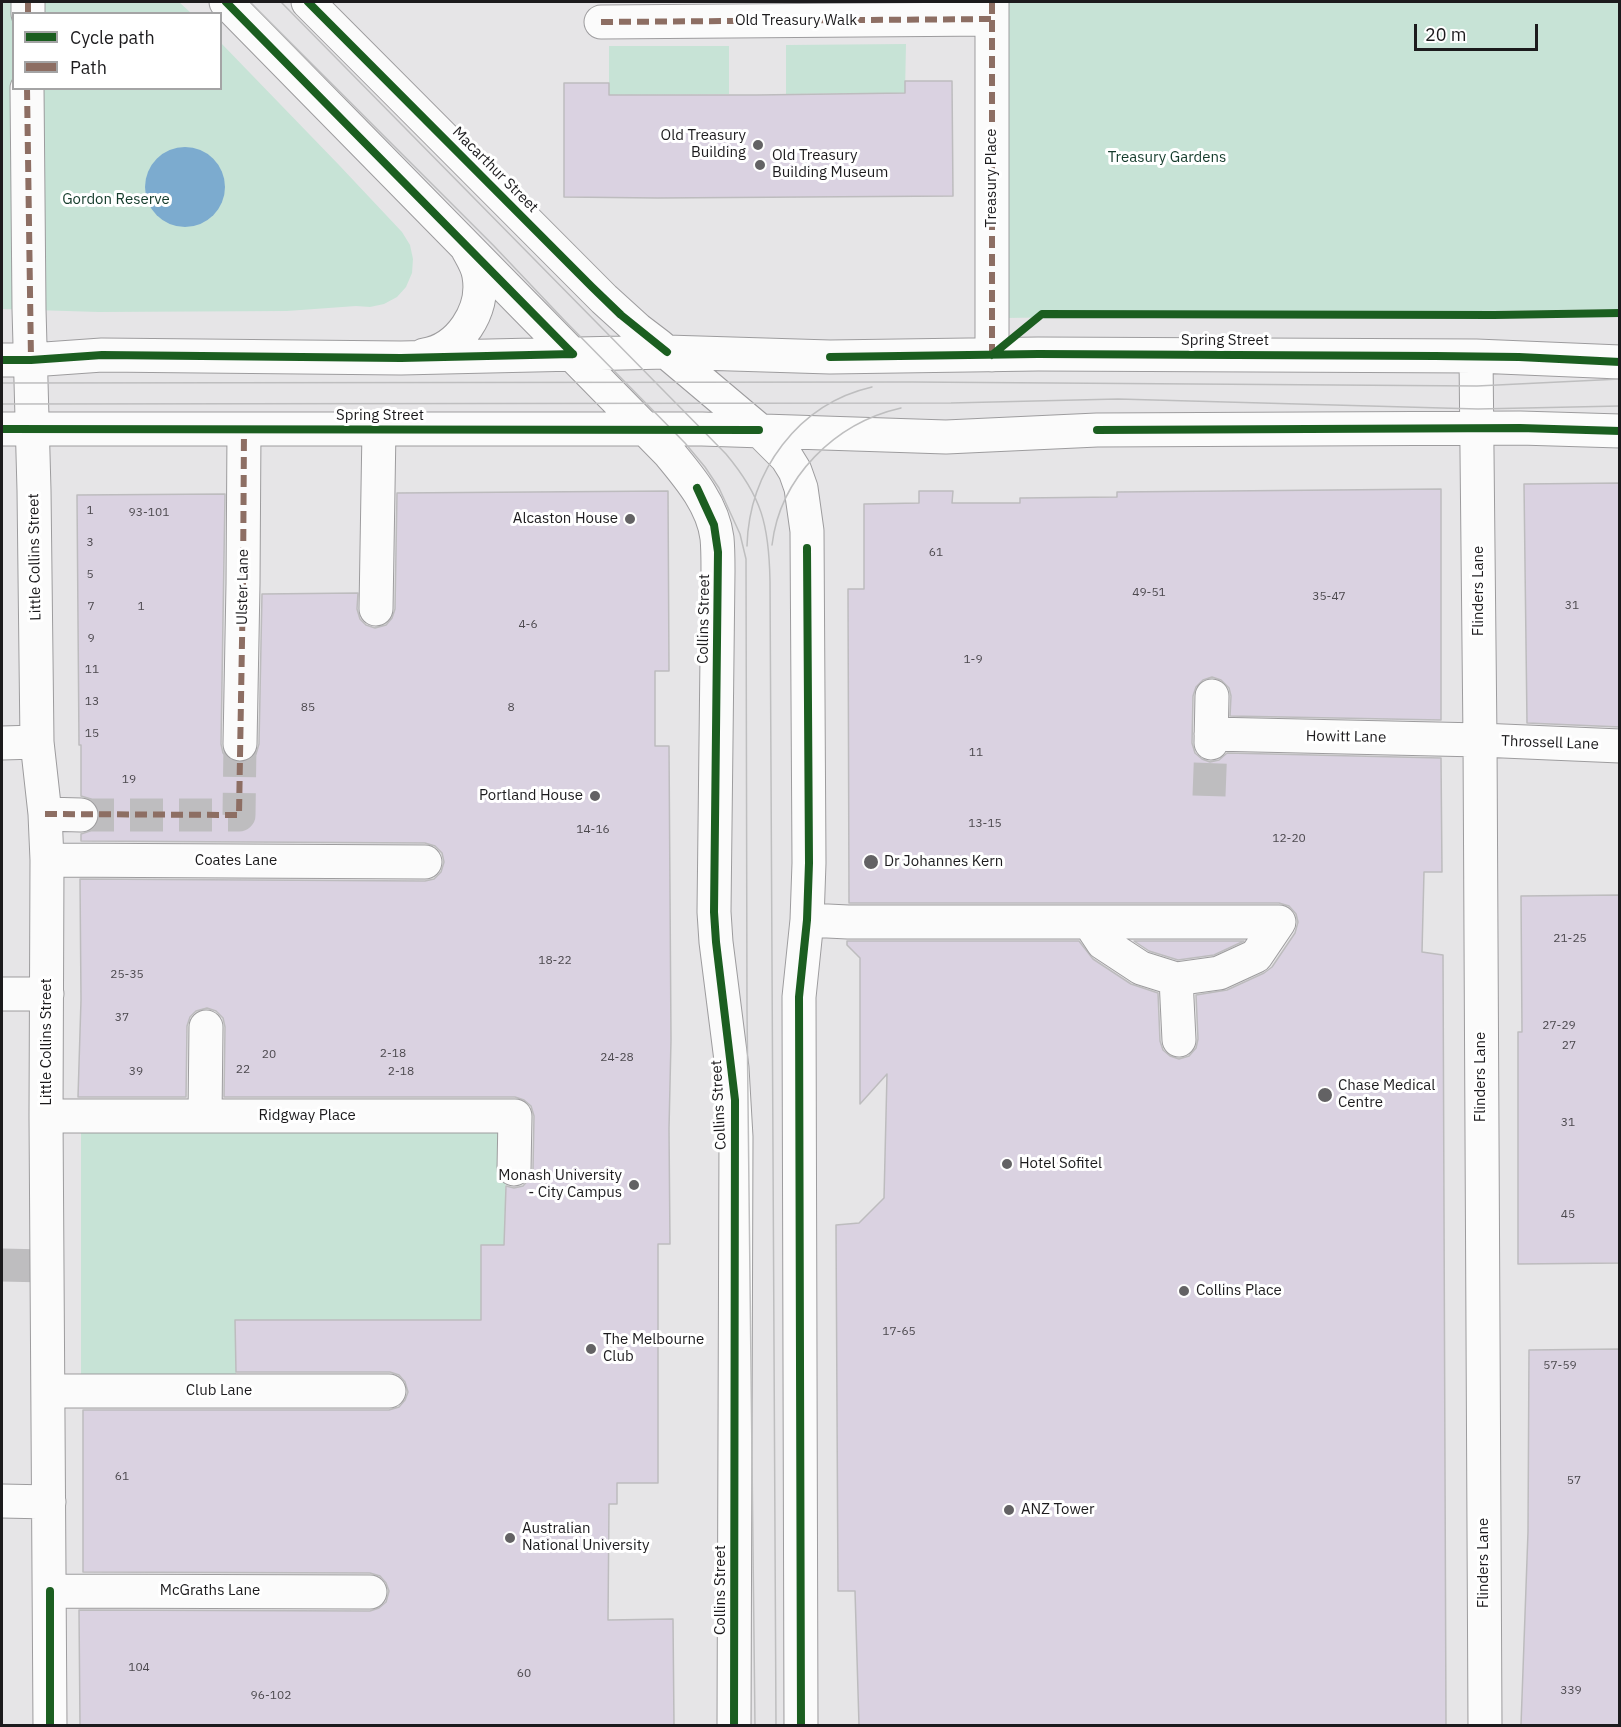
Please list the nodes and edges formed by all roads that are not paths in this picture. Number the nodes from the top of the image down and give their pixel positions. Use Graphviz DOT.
graph roads {
  1 [pos="226,2"];
  2 [pos="308,2"];
  3 [pos="992,10"];
  4 [pos="601,22"];
  5 [pos="27,90"];
  6 [pos="465,245"];
  7 [pos="667,352"];
  8 [pos="573,354"];
  9 [pos="992,355"];
  10 [pos="1476,356"];
  11 [pos="401,358"];
  12 [pos="16,360"];
  13 [pos="1620,362"];
  14 [pos="1478,428"];
  15 [pos="17,429"];
  16 [pos="379,429"];
  17 [pos="646,429"];
  18 [pos="244,430"];
  19 [pos="759,430"];
  20 [pos="1620,431"];
  21 [pos="850,434"];
  22 [pos="807,548"];
  23 [pos="376,609"];
  24 [pos="1212,696"];
  25 [pos="1480,740"];
  26 [pos="2,742"];
  27 [pos="37,742"];
  28 [pos="240,744"];
  29 [pos="1620,746"];
  30 [pos="45,814"];
  31 [pos="81,815"];
  32 [pos="47,860"];
  33 [pos="424,862"];
  34 [pos="807,920"];
  35 [pos="1089,922"];
  36 [pos="1176,978"];
  37 [pos="2,994"];
  38 [pos="47,994"];
  39 [pos="206,1027"];
  40 [pos="1179,1040"];
  41 [pos="46,1116"];
  42 [pos="205,1116"];
  43 [pos="514,1169"];
  44 [pos="48,1391"];
  45 [pos="389,1391"];
  46 [pos="2,1501"];
  47 [pos="49,1502"];
  48 [pos="50,1591"];
  49 [pos="370,1592"];
  50 [pos="50,1725"];
  51 [pos="734,1725"];
  52 [pos="801,1725"];
  53 [pos="1485,1725"];
  1 -- 6 [label="street"];
  2 -- 7 [label="street, Macarthur Street"];
  3 -- 4 [label="street, Old Treasury Walk"];
  3 -- 9 [label="street, Treasury Place"];
  5 -- 12 [label="street, Little Collins Street"];
  6 -- 8 [label="street"];
  6 -- 11 [label="street"];
  7 -- 8 [label="street, Spring Street"];
  7 -- 9 [label="street, Spring Street"];
  7 -- 19 [label="street"];
  8 -- 11 [label="street, Spring Street"];
  8 -- 17 [label="street, Collins Street"];
  9 -- 10 [label="street, Spring Street"];
  10 -- 13 [label="street, Spring Street"];
  10 -- 14 [label="street, Flinders Lane"];
  11 -- 12 [label="street, Spring Street"];
  12 -- 15 [label="street, Little Collins Street"];
  14 -- 20 [label="street, Spring Street"];
  14 -- 21 [label="street, Spring Street"];
  14 -- 25 [label="street, Flinders Lane"];
  15 -- 18 [label="street, Spring Street"];
  15 -- 27 [label="street, Little Collins Street"];
  16 -- 17 [label="street, Spring Street"];
  16 -- 18 [label="street, Spring Street"];
  16 -- 23 [label="street"];
  17 -- 19 [label="street, Spring Street"];
  17 -- 51 [label="street, Collins Street"];
  18 -- 28 [label="street, Ulster Lane"];
  19 -- 21 [label="street, Spring Street"];
  19 -- 22 [label="street"];
  21 -- 22 [label="street"];
  22 -- 34 [label="street"];
  24 -- 25 [label="street, Howitt Lane"];
  25 -- 29 [label="street, Throssell Lane"];
  25 -- 53 [label="street, Flinders Lane"];
  26 -- 27 [label="street"];
  27 -- 30 [label="street, Little Collins Street"];
  30 -- 31 [label="street"];
  30 -- 32 [label="street, Little Collins Street"];
  32 -- 33 [label="street, Coates Lane"];
  32 -- 38 [label="street, Little Collins Street"];
  34 -- 35 [label="street"];
  34 -- 52 [label="street"];
  35 -- 36 [label="street"];
  35 -- 36 [label="street"];
  36 -- 40 [label="street"];
  37 -- 38 [label="street"];
  38 -- 41 [label="street, Little Collins Street"];
  39 -- 42 [label="street"];
  41 -- 42 [label="street, Ridgway Place"];
  41 -- 44 [label="street, Little Collins Street"];
  42 -- 43 [label="street, Ridgway Place"];
  44 -- 45 [label="street, Club Lane"];
  44 -- 47 [label="street, Little Collins Street"];
  46 -- 47 [label="street"];
  47 -- 48 [label="street, Little Collins Street"];
  48 -- 49 [label="street, McGraths Lane"];
  48 -- 50 [label="street, Little Collins Street"];
}
